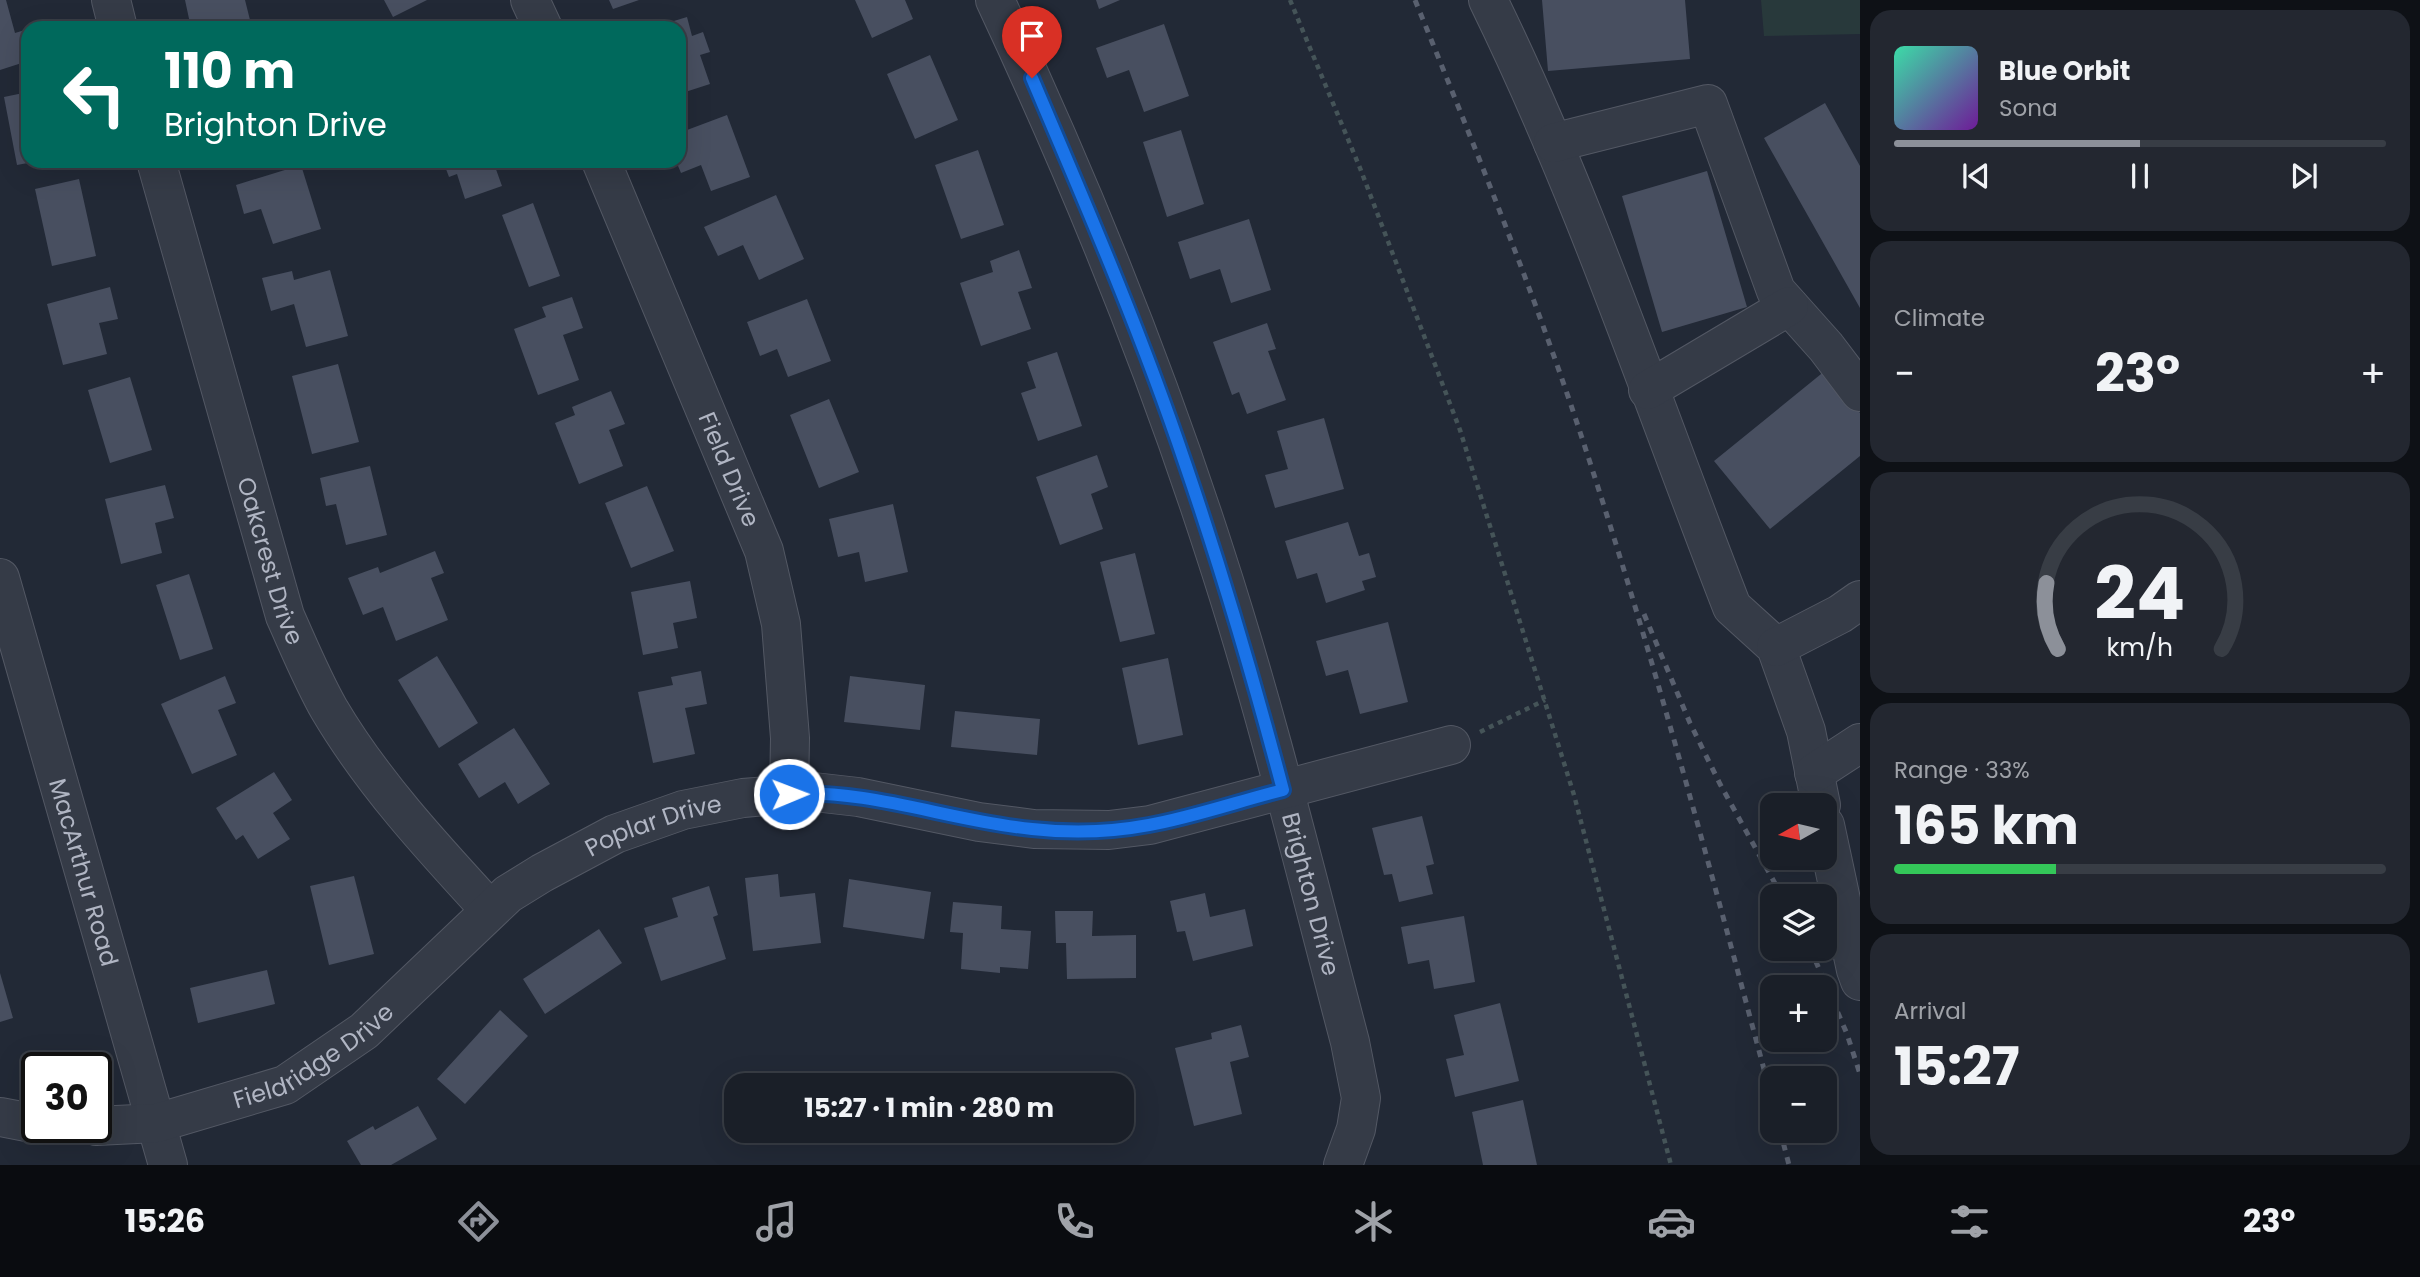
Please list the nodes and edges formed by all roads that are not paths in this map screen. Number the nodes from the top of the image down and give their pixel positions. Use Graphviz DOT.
graph roads {
  1 [pos="111,0"];
  2 [pos="530,0"];
  3 [pos="995,0"];
  4 [pos="1488,0"];
  5 [pos="116,21"];
  6 [pos="540,21"];
  7 [pos="1553,144"];
  8 [pos="158,168"];
  9 [pos="604,168"];
  10 [pos="1789,306"];
  11 [pos="1648,390"];
  12 [pos="1860,392"];
  13 [pos="0,578"];
  14 [pos="1860,600"];
  15 [pos="1776,647"];
  16 [pos="1860,743"];
  17 [pos="1451,745"];
  18 [pos="1818,789"];
  19 [pos="1283,790"];
  20 [pos="789,794"];
  21 [pos="1835,870"];
  22 [pos="490,910"];
  23 [pos="1860,981"];
  24 [pos="0,1117"];
  25 [pos="21,1121"];
  26 [pos="157,1123"];
  27 [pos="112,1125"];
  28 [pos="168,1165"];
  29 [pos="1343,1165"];
  1 -- 5 [label="street"];
  2 -- 6 [label="street"];
  3 -- 19 [label="street, Brighton Drive"];
  4 -- 7 [label="street"];
  7 -- 10 [label="street"];
  7 -- 11 [label="street"];
  8 -- 22 [label="street, Oakcrest Drive"];
  9 -- 20 [label="street, Field Drive"];
  10 -- 11 [label="street"];
  10 -- 12 [label="street"];
  11 -- 15 [label="street"];
  13 -- 26 [label="street, MacArthur Road"];
  14 -- 15 [label="street"];
  15 -- 18 [label="street"];
  16 -- 18 [label="street"];
  17 -- 19 [label="street, Poplar Drive"];
  19 -- 20 [label="street, Poplar Drive"];
  19 -- 29 [label="street, Brighton Drive"];
  20 -- 22 [label="street, Poplar Drive"];
  21 -- 23 [label="street"];
  22 -- 26 [label="street, Fieldridge Drive"];
  24 -- 25 [label="street"];
  26 -- 27 [label="street, Fieldridge Drive"];
  26 -- 28 [label="street, MacArthur Road"];
}
